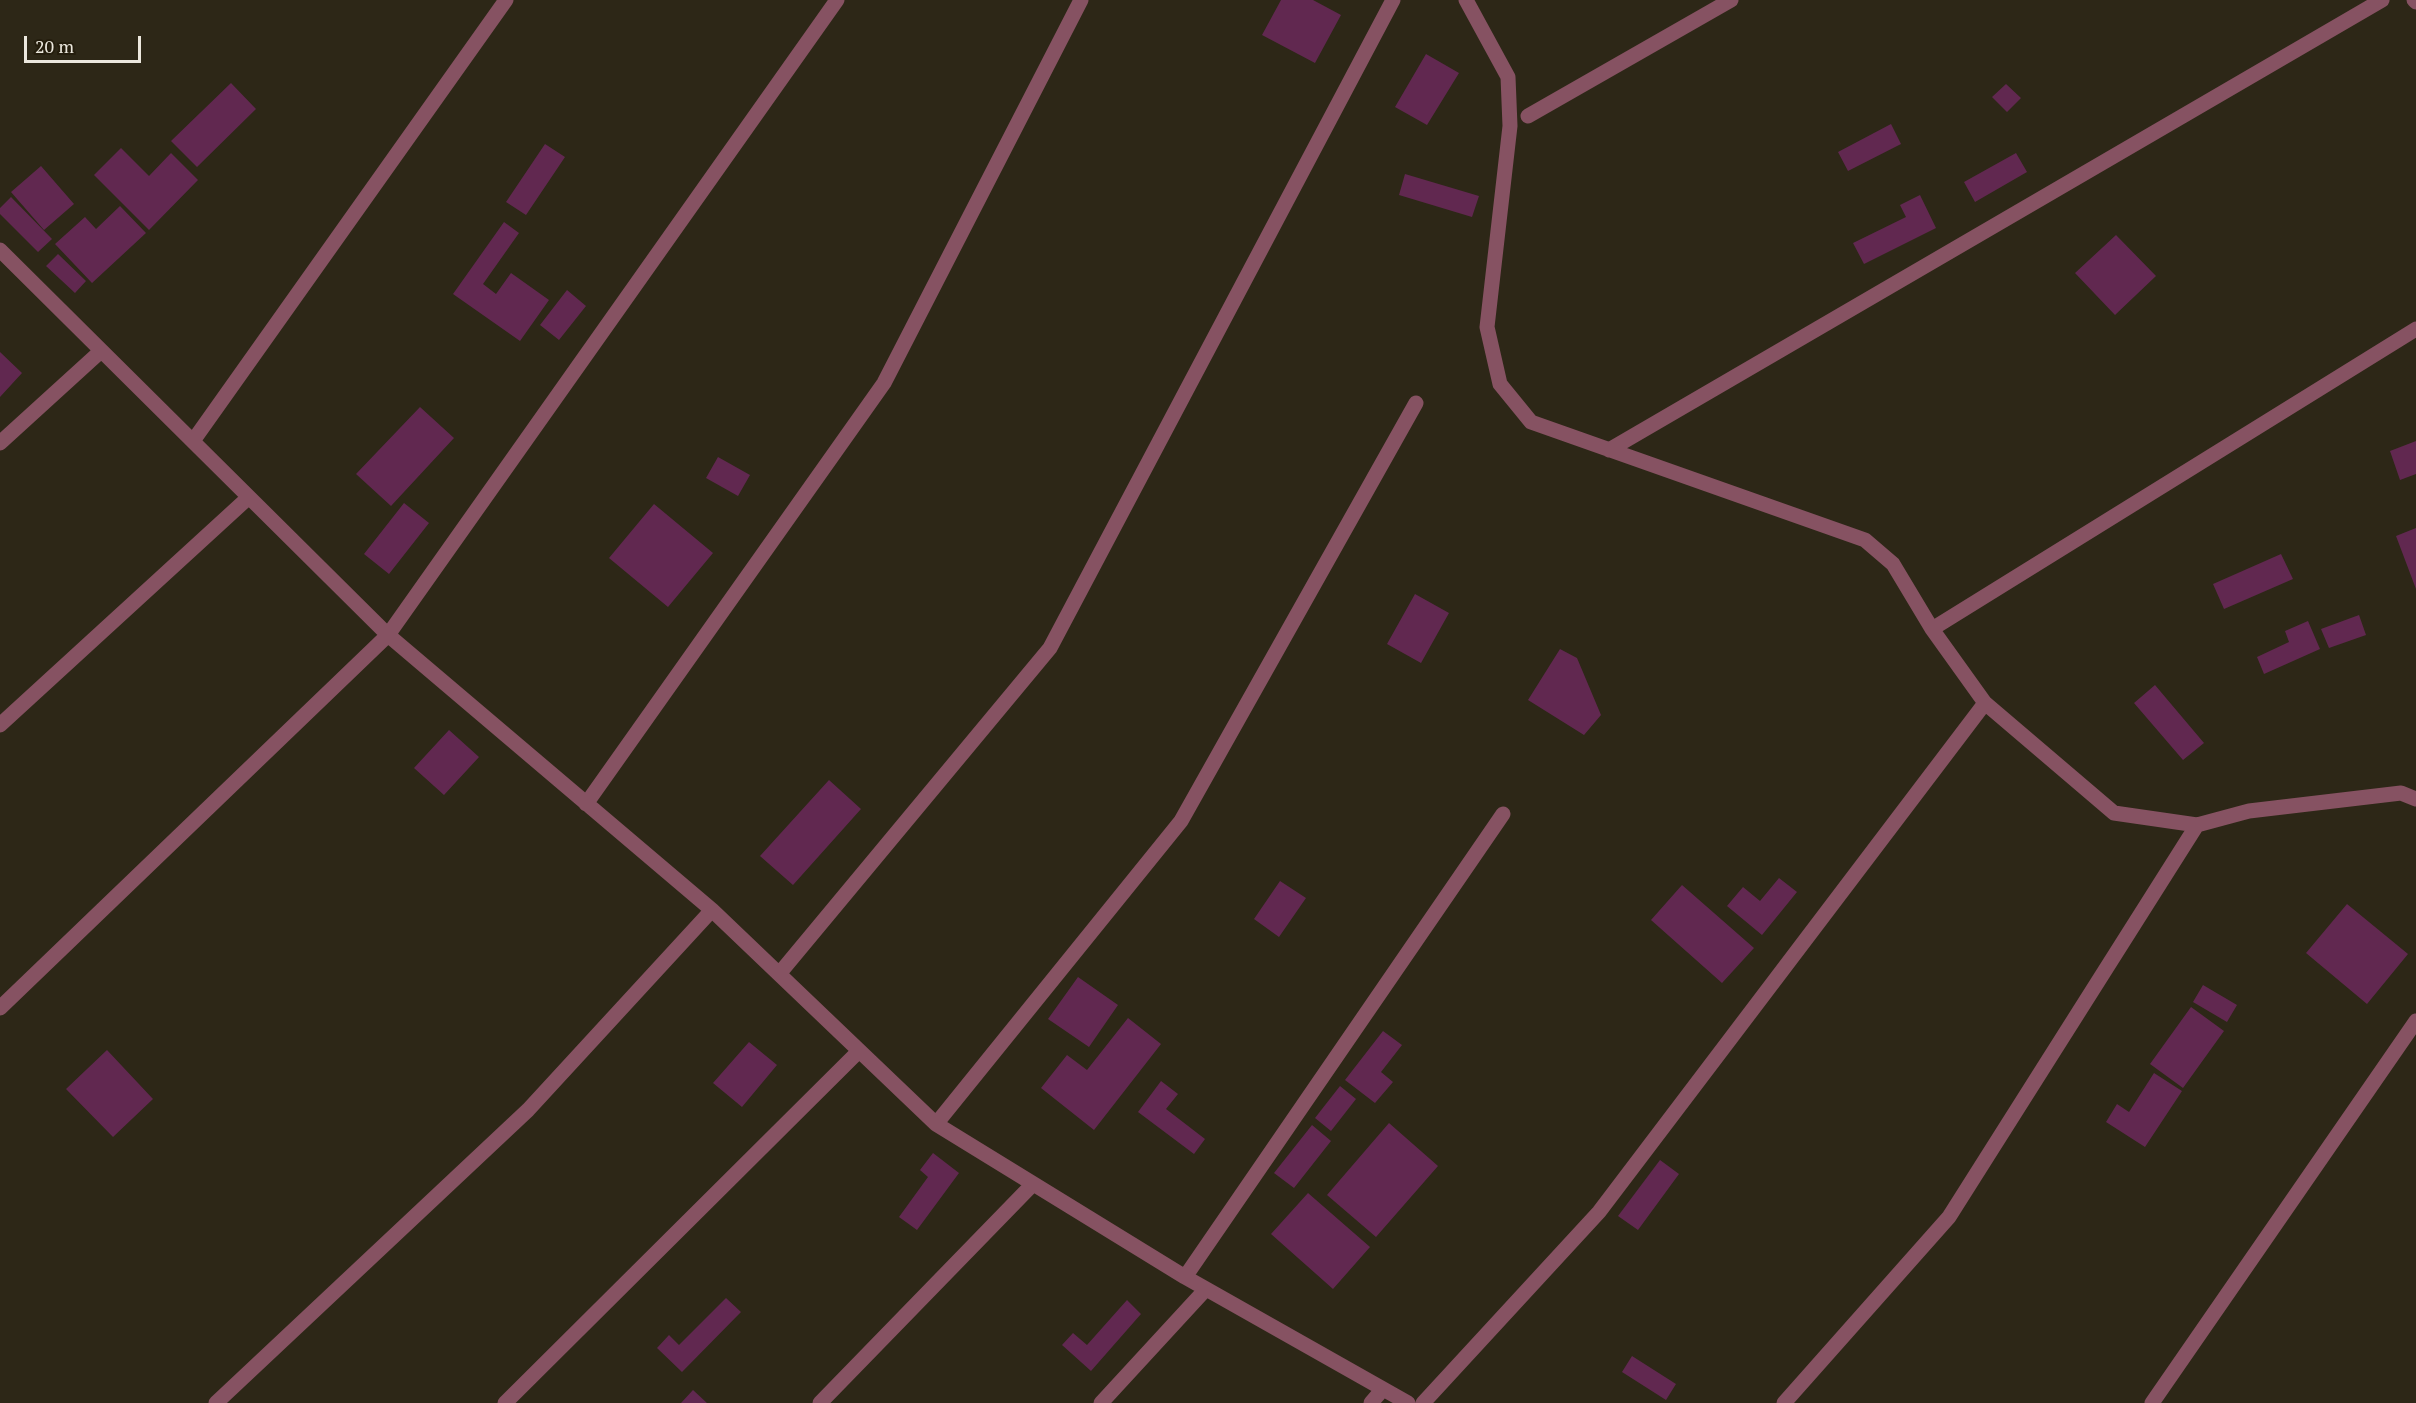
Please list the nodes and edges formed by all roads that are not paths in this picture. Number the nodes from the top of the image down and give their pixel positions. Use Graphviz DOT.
graph roads {
  1 [pos="506,0"];
  2 [pos="837,0"];
  3 [pos="1081,0"];
  4 [pos="1393,0"];
  5 [pos="1466,0"];
  6 [pos="1731,0"];
  7 [pos="2382,0"];
  8 [pos="1528,116"];
  9 [pos="0,250"];
  10 [pos="2416,329"];
  11 [pos="101,351"];
  12 [pos="1416,403"];
  13 [pos="193,441"];
  14 [pos="0,443"];
  15 [pos="1609,450"];
  16 [pos="249,497"];
  17 [pos="1932,629"];
  18 [pos="388,635"];
  19 [pos="1985,703"];
  20 [pos="0,725"];
  21 [pos="2409,790"];
  22 [pos="2416,799"];
  23 [pos="586,804"];
  24 [pos="1503,814"];
  25 [pos="2197,825"];
  26 [pos="712,910"];
  27 [pos="779,974"];
  28 [pos="0,1008"];
  29 [pos="2416,1021"];
  30 [pos="859,1051"];
  31 [pos="936,1124"];
  32 [pos="1033,1184"];
  33 [pos="1185,1277"];
  34 [pos="1206,1289"];
  35 [pos="1383,1389"];
  36 [pos="216,1403"];
  37 [pos="505,1403"];
  38 [pos="820,1403"];
  39 [pos="1101,1403"];
  40 [pos="1371,1403"];
  41 [pos="1408,1403"];
  42 [pos="1423,1403"];
  43 [pos="1784,1403"];
  44 [pos="2152,1403"];
  1 -- 13 [label="street"];
  2 -- 18 [label="street"];
  3 -- 23 [label="street"];
  4 -- 27 [label="street"];
  5 -- 15 [label="street"];
  6 -- 8 [label="street"];
  7 -- 15 [label="street"];
  9 -- 11 [label="street"];
  10 -- 17 [label="street"];
  11 -- 13 [label="street"];
  11 -- 14 [label="street"];
  12 -- 31 [label="street"];
  13 -- 16 [label="street"];
  15 -- 17 [label="street"];
  16 -- 18 [label="street"];
  16 -- 20 [label="street"];
  17 -- 19 [label="street"];
  18 -- 23 [label="street"];
  18 -- 28 [label="street"];
  19 -- 25 [label="street"];
  19 -- 42 [label="street"];
  21 -- 22 [label="street"];
  21 -- 25 [label="street"];
  23 -- 26 [label="street"];
  24 -- 33 [label="street"];
  25 -- 43 [label="street"];
  26 -- 27 [label="street"];
  26 -- 36 [label="street"];
  27 -- 30 [label="street"];
  29 -- 44 [label="street"];
  30 -- 31 [label="street"];
  30 -- 37 [label="street"];
  31 -- 32 [label="street"];
  32 -- 33 [label="street"];
  32 -- 38 [label="street"];
  33 -- 34 [label="street"];
  34 -- 35 [label="street"];
  34 -- 39 [label="street"];
  35 -- 40 [label="street"];
  35 -- 41 [label="street"];
}
